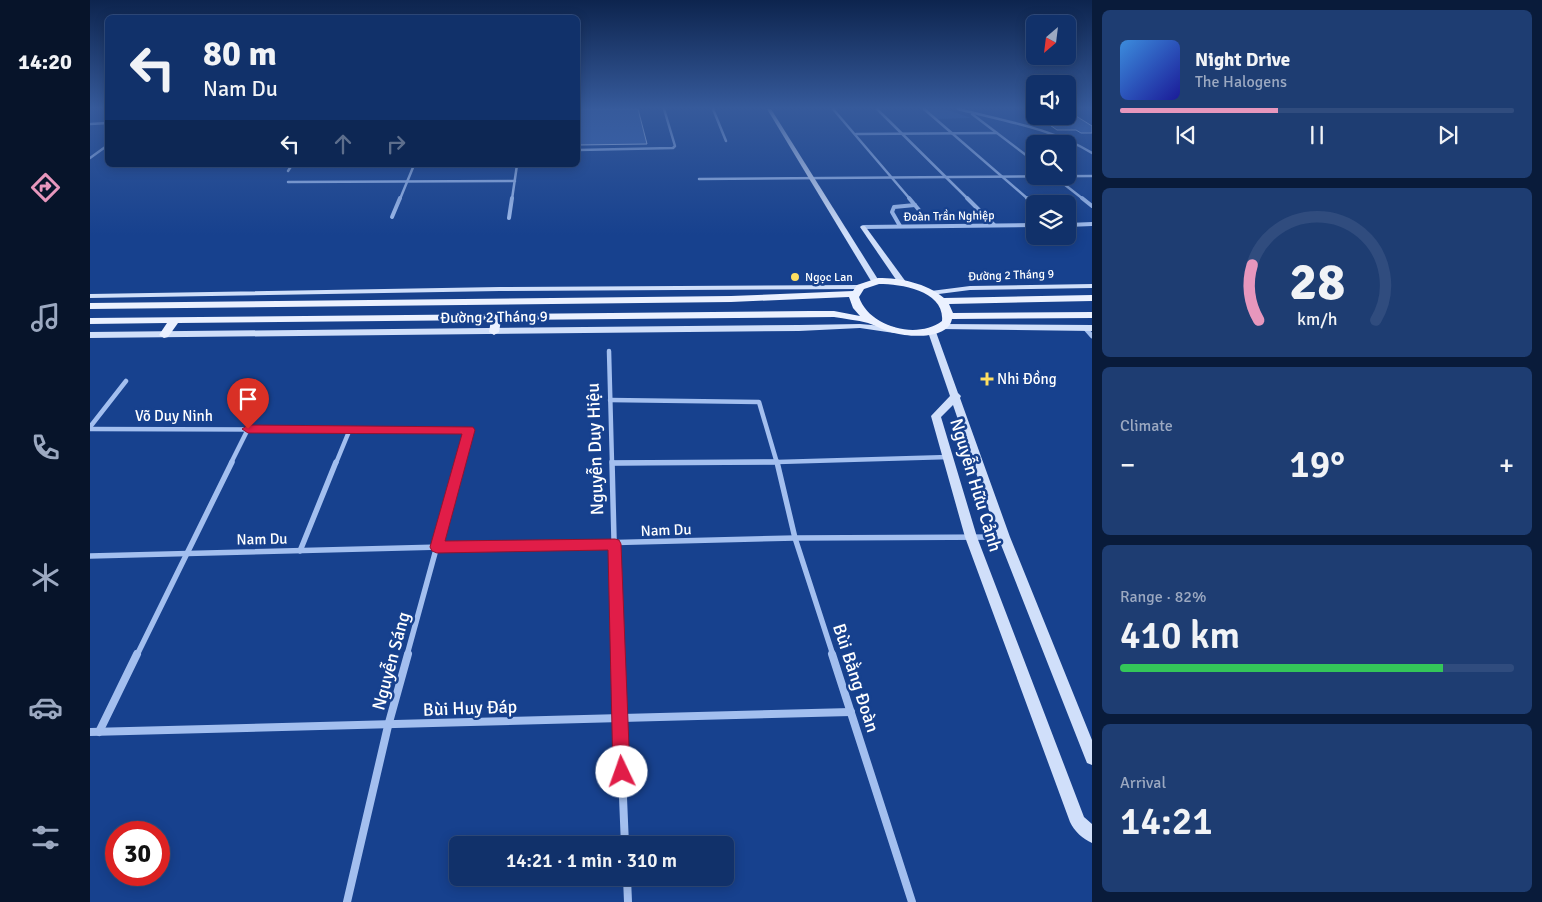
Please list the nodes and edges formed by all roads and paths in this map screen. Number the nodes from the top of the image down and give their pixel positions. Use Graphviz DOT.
graph roads {
  1 [pos="795,151"];
  2 [pos="870,151"];
  3 [pos="920,151"];
  4 [pos="972,151"];
  5 [pos="291,167"];
  6 [pos="413,167"];
  7 [pos="518,167"];
  8 [pos="288,171"];
  9 [pos="1076,176"];
  10 [pos="1092,176"];
  11 [pos="892,177"];
  12 [pos="1003,177"];
  13 [pos="1026,177"];
  14 [pos="811,178"];
  15 [pos="945,178"];
  16 [pos="699,179"];
  17 [pos="515,181"];
  18 [pos="288,182"];
  19 [pos="407,182"];
  20 [pos="1065,185"];
  21 [pos="1026,198"];
  22 [pos="915,205"];
  23 [pos="1092,206"];
  24 [pos="920,210"];
  25 [pos="392,217"];
  26 [pos="509,218"];
  27 [pos="1076,224"];
  28 [pos="1092,224"];
  29 [pos="994,225"];
  30 [pos="1026,225"];
  31 [pos="900,226"];
  32 [pos="863,227"];
  33 [pos="875,281"];
  34 [pos="902,282"];
  35 [pos="1092,286"];
  36 [pos="500,289"];
  37 [pos="857,291"];
  38 [pos="931,293"];
  39 [pos="192,294"];
  40 [pos="90,296"];
  41 [pos="1092,298"];
  42 [pos="942,301"];
  43 [pos="498,302"];
  44 [pos="183,305"];
  45 [pos="90,306"];
  46 [pos="1092,315"];
  47 [pos="949,316"];
  48 [pos="496,317"];
  49 [pos="174,321"];
  50 [pos="873,321"];
  51 [pos="90,322"];
  52 [pos="943,327"];
  53 [pos="1088,328"];
  54 [pos="898,331"];
  55 [pos="494,332"];
  56 [pos="932,332"];
  57 [pos="90,335"];
  58 [pos="164,335"];
  59 [pos="1092,336"];
  60 [pos="609,351"];
  61 [pos="126,381"];
  62 [pos="956,396"];
  63 [pos="610,400"];
  64 [pos="90,428"];
  65 [pos="248,429"];
  66 [pos="350,429"];
  67 [pos="469,430"];
  68 [pos="950,457"];
  69 [pos="612,462"];
  70 [pos="777,462"];
  71 [pos="971,537"];
  72 [pos="1004,537"];
  73 [pos="795,538"];
  74 [pos="615,544"];
  75 [pos="437,547"];
  76 [pos="300,551"];
  77 [pos="187,554"];
  78 [pos="90,556"];
  79 [pos="851,712"];
  80 [pos="619,717"];
  81 [pos="388,726"];
  82 [pos="90,732"];
  83 [pos="99,732"];
  84 [pos="1092,758"];
  85 [pos="1092,834"];
  86 [pos="625,836"];
  87 [pos="627,886"];
  88 [pos="347,902"];
  89 [pos="628,902"];
  90 [pos="912,902"];
  1 -- 14 [label="main road"];
  2 -- 11 [label="street"];
  3 -- 15 [label="street"];
  4 -- 12 [label="street"];
  5 -- 8 [label="street"];
  6 -- 19 [label="street"];
  7 -- 17 [label="street"];
  9 -- 10 [label="street"];
  11 -- 14 [label="street"];
  11 -- 15 [label="street"];
  11 -- 22 [label="street"];
  12 -- 13 [label="street"];
  12 -- 15 [label="street"];
  12 -- 21 [label="street"];
  14 -- 16 [label="street"];
  14 -- 33 [label="main road"];
  15 -- 29 [label="street"];
  17 -- 19 [label="street"];
  17 -- 26 [label="street"];
  18 -- 19 [label="street"];
  19 -- 25 [label="street"];
  20 -- 23 [label="street"];
  22 -- 24 [label="street"];
  22 -- 31 [label="street"];
  27 -- 28 [label="street"];
  29 -- 30 [label="street, Đoàn Trần Nghiệp"];
  29 -- 31 [label="street, Đoàn Trần Nghiệp"];
  31 -- 32 [label="street, Đoàn Trần Nghiệp"];
  32 -- 34 [label="main road"];
  33 -- 34 [label="main road"];
  33 -- 37 [label="main road"];
  34 -- 38 [label="main road"];
  35 -- 38 [label="main road, Đường 2 Tháng 9"];
  36 -- 37 [label="main road, Đường 2 Tháng 9"];
  36 -- 39 [label="main road, Đường 2 Tháng 9"];
  36 -- 43 [label="main road"];
  37 -- 43 [label="main road, Đường 2 Tháng 9"];
  37 -- 50 [label="main road"];
  38 -- 42 [label="main road"];
  39 -- 40 [label="main road, Đường 2 Tháng 9"];
  39 -- 44 [label="main road"];
  41 -- 42 [label="main road, Đường 2 Tháng 9"];
  42 -- 47 [label="main road"];
  43 -- 44 [label="main road, Đường 2 Tháng 9"];
  44 -- 45 [label="main road, Đường 2 Tháng 9"];
  46 -- 47 [label="main road"];
  47 -- 52 [label="main road"];
  48 -- 49 [label="main road, Đường 2 Tháng 9"];
  48 -- 50 [label="main road, Đường 2 Tháng 9"];
  48 -- 55 [label="main road"];
  49 -- 51 [label="main road, Đường 2 Tháng 9"];
  49 -- 58 [label="main road"];
  50 -- 54 [label="main road"];
  52 -- 53 [label="main road"];
  52 -- 56 [label="main road"];
  53 -- 59 [label="street"];
  54 -- 55 [label="main road, Đường 2 Tháng 9"];
  54 -- 56 [label="main road"];
  55 -- 58 [label="main road, Đường 2 Tháng 9"];
  56 -- 62 [label="main road"];
  57 -- 58 [label="main road, Đường 2 Tháng 9"];
  60 -- 63 [label="street, Nguyễn Duy Hiệu"];
  61 -- 64 [label="street"];
  62 -- 68 [label="main road, Nguyễn Hữu Cảnh"];
  62 -- 72 [label="main road, Nguyễn Hữu Cảnh"];
  63 -- 69 [label="street, Nguyễn Duy Hiệu"];
  63 -- 70 [label="street, Bùi Bằng Đoàn"];
  64 -- 65 [label="street, Võ Duy Ninh"];
  65 -- 66 [label="street, Võ Duy Ninh"];
  65 -- 77 [label="street"];
  66 -- 67 [label="street, Võ Duy Ninh"];
  66 -- 76 [label="street"];
  67 -- 75 [label="street, Nguyễn Sáng"];
  68 -- 70 [label="street"];
  68 -- 71 [label="main road, Nguyễn Hữu Cảnh"];
  69 -- 70 [label="street"];
  69 -- 74 [label="street, Nguyễn Duy Hiệu"];
  70 -- 73 [label="street, Bùi Bằng Đoàn"];
  71 -- 72 [label="street, Nam Du"];
  71 -- 73 [label="street, Nam Du"];
  71 -- 85 [label="main road, Nguyễn Hữu Cảnh"];
  72 -- 84 [label="main road, Nguyễn Hữu Cảnh"];
  73 -- 74 [label="street, Nam Du"];
  73 -- 79 [label="street, Bùi Bằng Đoàn"];
  74 -- 75 [label="street, Nam Du"];
  74 -- 80 [label="street, Nguyễn Duy Hiệu"];
  75 -- 76 [label="street, Nam Du"];
  75 -- 81 [label="street, Nguyễn Sáng"];
  76 -- 77 [label="street, Nam Du"];
  77 -- 78 [label="street, Nam Du"];
  77 -- 83 [label="street"];
  79 -- 80 [label="street, Bùi Huy Đáp"];
  79 -- 90 [label="street, Bùi Bằng Đoàn"];
  80 -- 81 [label="street, Bùi Huy Đáp"];
  80 -- 86 [label="street, Nguyễn Duy Hiệu"];
  81 -- 83 [label="street, Bùi Huy Đáp"];
  81 -- 88 [label="street, Nguyễn Sáng"];
  82 -- 83 [label="street, Bùi Huy Đáp"];
  87 -- 89 [label="street"];
}
